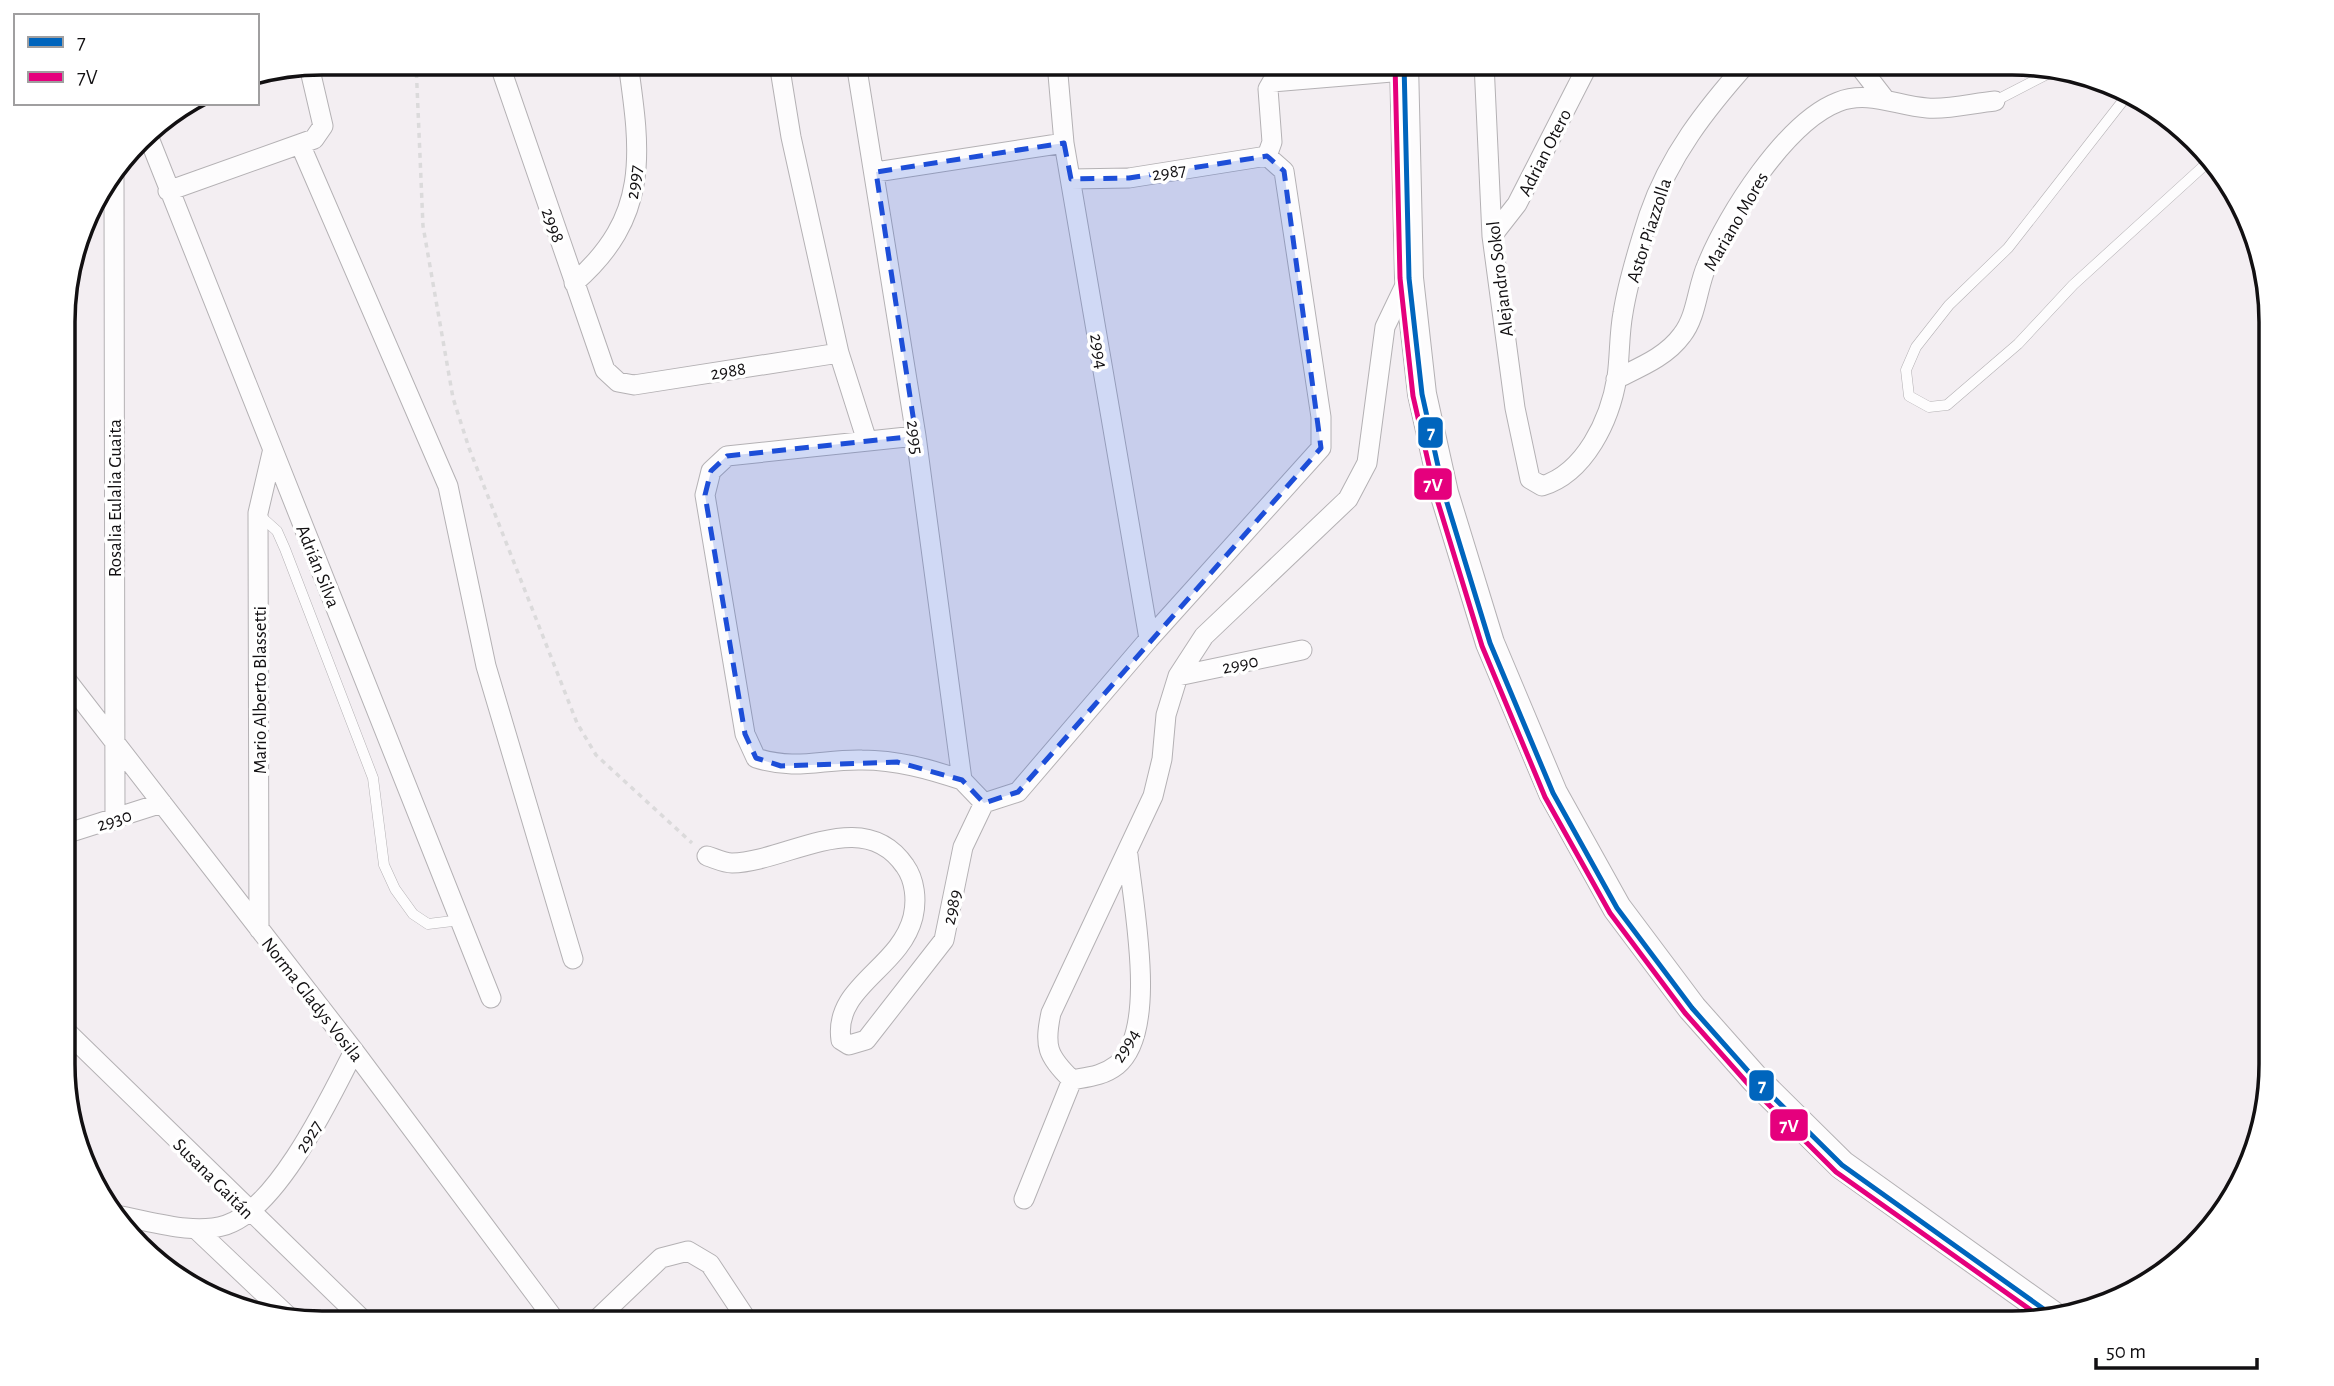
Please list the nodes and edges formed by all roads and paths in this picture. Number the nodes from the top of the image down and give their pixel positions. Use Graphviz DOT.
graph roads {
  1 [pos="1312,75"];
  2 [pos="1404,75"];
  3 [pos="1485,75"];
  4 [pos="1583,75"];
  5 [pos="1736,75"];
  6 [pos="1866,75"];
  7 [pos="311,76"];
  8 [pos="417,76"];
  9 [pos="503,76"];
  10 [pos="630,76"];
  11 [pos="781,76"];
  12 [pos="858,76"];
  13 [pos="1058,76"];
  14 [pos="2042,77"];
  15 [pos="1884,98"];
  16 [pos="1995,101"];
  17 [pos="2122,102"];
  18 [pos="1064,143"];
  19 [pos="300,144"];
  20 [pos="151,145"];
  21 [pos="1268,156"];
  22 [pos="2203,166"];
  23 [pos="876,172"];
  24 [pos="1071,179"];
  25 [pos="114,190"];
  26 [pos="168,191"];
  27 [pos="1492,236"];
  28 [pos="1409,278"];
  29 [pos="574,283"];
  30 [pos="839,353"];
  31 [pos="1616,379"];
  32 [pos="618,382"];
  33 [pos="916,436"];
  34 [pos="867,441"];
  35 [pos="272,453"];
  36 [pos="1542,486"];
  37 [pos="258,513"];
  38 [pos="1149,639"];
  39 [pos="1302,650"];
  40 [pos="1176,682"];
  41 [pos="75,691"];
  42 [pos="114,741"];
  43 [pos="962,780"];
  44 [pos="162,803"];
  45 [pos="984,803"];
  46 [pos="115,820"];
  47 [pos="75,831"];
  48 [pos="1128,855"];
  49 [pos="707,856"];
  50 [pos="951,905"];
  51 [pos="914,907"];
  52 [pos="461,920"];
  53 [pos="259,929"];
  54 [pos="573,959"];
  55 [pos="491,998"];
  56 [pos="75,1040"];
  57 [pos="354,1051"];
  58 [pos="1072,1080"];
  59 [pos="1024,1199"];
  60 [pos="249,1212"];
  61 [pos="129,1218"];
  62 [pos="196,1229"];
  63 [pos="277,1307"];
  64 [pos="2044,1309"];
  65 [pos="353,1311"];
  66 [pos="548,1311"];
  67 [pos="607,1311"];
  68 [pos="741,1311"];
  1 -- 21 [label="street"];
  2 -- 28 [label="main road"];
  3 -- 27 [label="street, Alejandro Sokol"];
  4 -- 27 [label="street, Adrian Otero"];
  5 -- 31 [label="street, Astor Piazzolla"];
  6 -- 15 [label="street"];
  7 -- 19 [label="street"];
  8 -- 49 [label="path"];
  9 -- 29 [label="street, 2998"];
  10 -- 29 [label="street, 2997"];
  11 -- 30 [label="street"];
  12 -- 23 [label="street, 2995"];
  13 -- 18 [label="street, 2994"];
  14 -- 16 [label="lane"];
  15 -- 16 [label="street, Mariano Mores"];
  15 -- 31 [label="street, Mariano Mores"];
  17 -- 22 [label="lane"];
  18 -- 23 [label="street"];
  18 -- 24 [label="street, 2994"];
  19 -- 26 [label="street"];
  19 -- 54 [label="street"];
  20 -- 26 [label="street, Adrián Silva"];
  21 -- 24 [label="street, 2987"];
  21 -- 38 [label="street"];
  23 -- 33 [label="street, 2995"];
  24 -- 38 [label="street, 2994"];
  25 -- 42 [label="street, Rosalia Eulalia Guaita"];
  26 -- 35 [label="street, Adrián Silva"];
  27 -- 36 [label="street, Alejandro Sokol"];
  28 -- 40 [label="street"];
  28 -- 64 [label="main road"];
  29 -- 32 [label="street, 2998"];
  30 -- 32 [label="street, 2988"];
  30 -- 34 [label="street"];
  31 -- 36 [label="street, Astor Piazzolla"];
  33 -- 34 [label="street"];
  33 -- 43 [label="street, 2995"];
  34 -- 43 [label="street"];
  35 -- 37 [label="street, Mario Alberto Blassetti"];
  35 -- 52 [label="street, Adrián Silva"];
  37 -- 52 [label="lane"];
  37 -- 53 [label="street, Mario Alberto Blassetti"];
  38 -- 45 [label="street"];
  39 -- 40 [label="street, 2990"];
  40 -- 48 [label="street, 2994"];
  41 -- 42 [label="street, Norma Gladys Vosila"];
  42 -- 44 [label="street, Norma Gladys Vosila"];
  42 -- 46 [label="street, Rosalia Eulalia Guaita"];
  43 -- 45 [label="street"];
  44 -- 46 [label="street, 2930"];
  44 -- 53 [label="street, Norma Gladys Vosila"];
  45 -- 50 [label="street, 2989"];
  46 -- 47 [label="street, 2930"];
  48 -- 58 [label="street, 2994"];
  48 -- 58 [label="street, 2994"];
  49 -- 51 [label="street, 2989"];
  50 -- 51 [label="street"];
  50 -- 51 [label="street, 2989"];
  52 -- 55 [label="street, Adrián Silva"];
  53 -- 57 [label="street, Norma Gladys Vosila"];
  56 -- 60 [label="street, Susana Gaitán"];
  57 -- 60 [label="street, 2927"];
  57 -- 66 [label="street, Norma Gladys Vosila"];
  58 -- 59 [label="street"];
  60 -- 62 [label="street"];
  60 -- 65 [label="street, Susana Gaitán"];
  61 -- 62 [label="street"];
  62 -- 63 [label="street"];
  67 -- 68 [label="street"];
}
